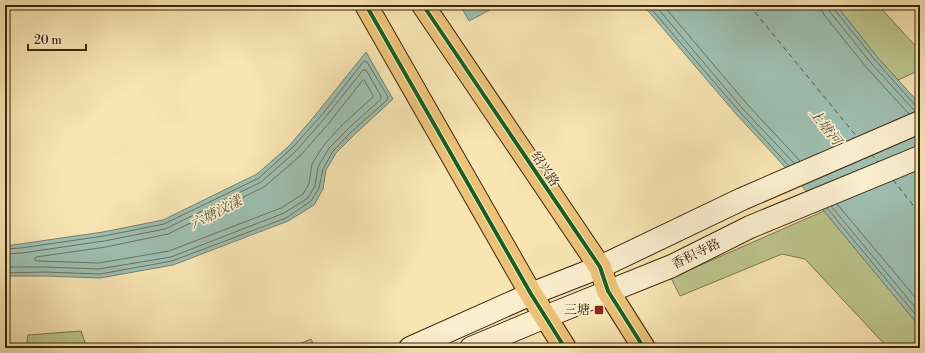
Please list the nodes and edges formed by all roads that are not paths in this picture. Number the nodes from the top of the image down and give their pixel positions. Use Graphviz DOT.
graph roads {
  1 [pos="366,5"];
  2 [pos="423,5"];
  3 [pos="920,122"];
  4 [pos="920,157"];
  5 [pos="600,267"];
  6 [pos="608,291"];
  7 [pos="531,294"];
  8 [pos="545,316"];
  9 [pos="410,348"];
  10 [pos="471,348"];
  11 [pos="565,348"];
  12 [pos="644,348"];
  1 -- 7 [label="main road"];
  2 -- 5 [label="main road, 绍兴路"];
  3 -- 5 [label="main road"];
  4 -- 6 [label="main road, 香积寺路"];
  5 -- 6 [label="main road, 绍兴路"];
  5 -- 7 [label="main road"];
  6 -- 8 [label="main road, 香积寺路"];
  6 -- 12 [label="main road, 绍兴路"];
  7 -- 8 [label="main road"];
  7 -- 9 [label="main road"];
  8 -- 10 [label="main road, 香积寺路"];
  8 -- 11 [label="main road"];
}
